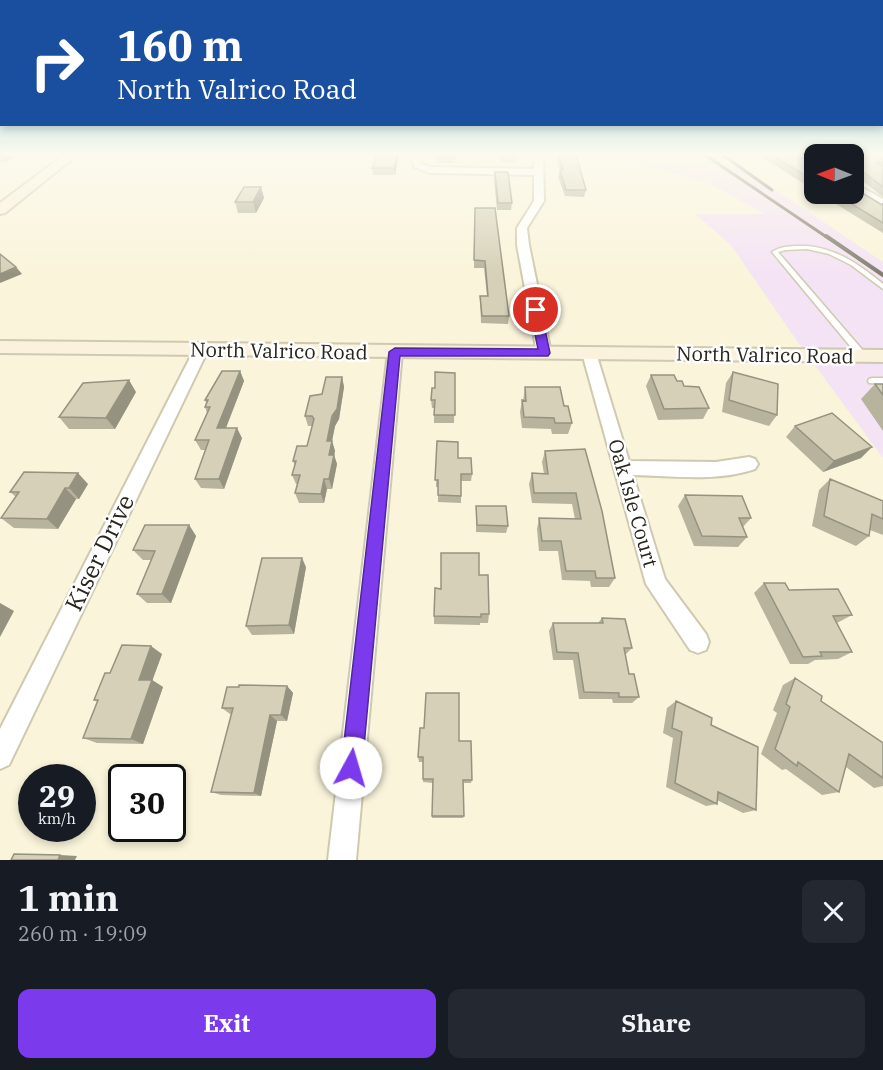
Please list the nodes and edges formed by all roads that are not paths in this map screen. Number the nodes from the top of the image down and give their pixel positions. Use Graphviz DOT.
graph roads {
  1 [pos="19,195"];
  2 [pos="539,195"];
  3 [pos="870,195"];
  4 [pos="883,203"];
  5 [pos="0,210"];
  6 [pos="883,287"];
  7 [pos="0,347"];
  8 [pos="201,350"];
  9 [pos="395,352"];
  10 [pos="544,353"];
  11 [pos="589,353"];
  12 [pos="863,356"];
  13 [pos="883,356"];
  14 [pos="872,381"];
  15 [pos="883,381"];
  16 [pos="749,464"];
  17 [pos="622,468"];
  18 [pos="698,642"];
  19 [pos="0,756"];
  20 [pos="342,860"];
  1 -- 5 [label="street"];
  2 -- 10 [label="street"];
  3 -- 4 [label="street"];
  6 -- 12 [label="lane"];
  7 -- 8 [label="street, North Valrico Road"];
  8 -- 9 [label="street, North Valrico Road"];
  8 -- 19 [label="street, Kiser Drive"];
  9 -- 10 [label="street, North Valrico Road"];
  9 -- 20 [label="street"];
  10 -- 11 [label="street, North Valrico Road"];
  11 -- 12 [label="street, North Valrico Road"];
  11 -- 17 [label="street, Oak Isle Court"];
  12 -- 13 [label="street, North Valrico Road"];
  14 -- 15 [label="lane"];
  16 -- 17 [label="street"];
  17 -- 18 [label="street, Oak Isle Court"];
}
